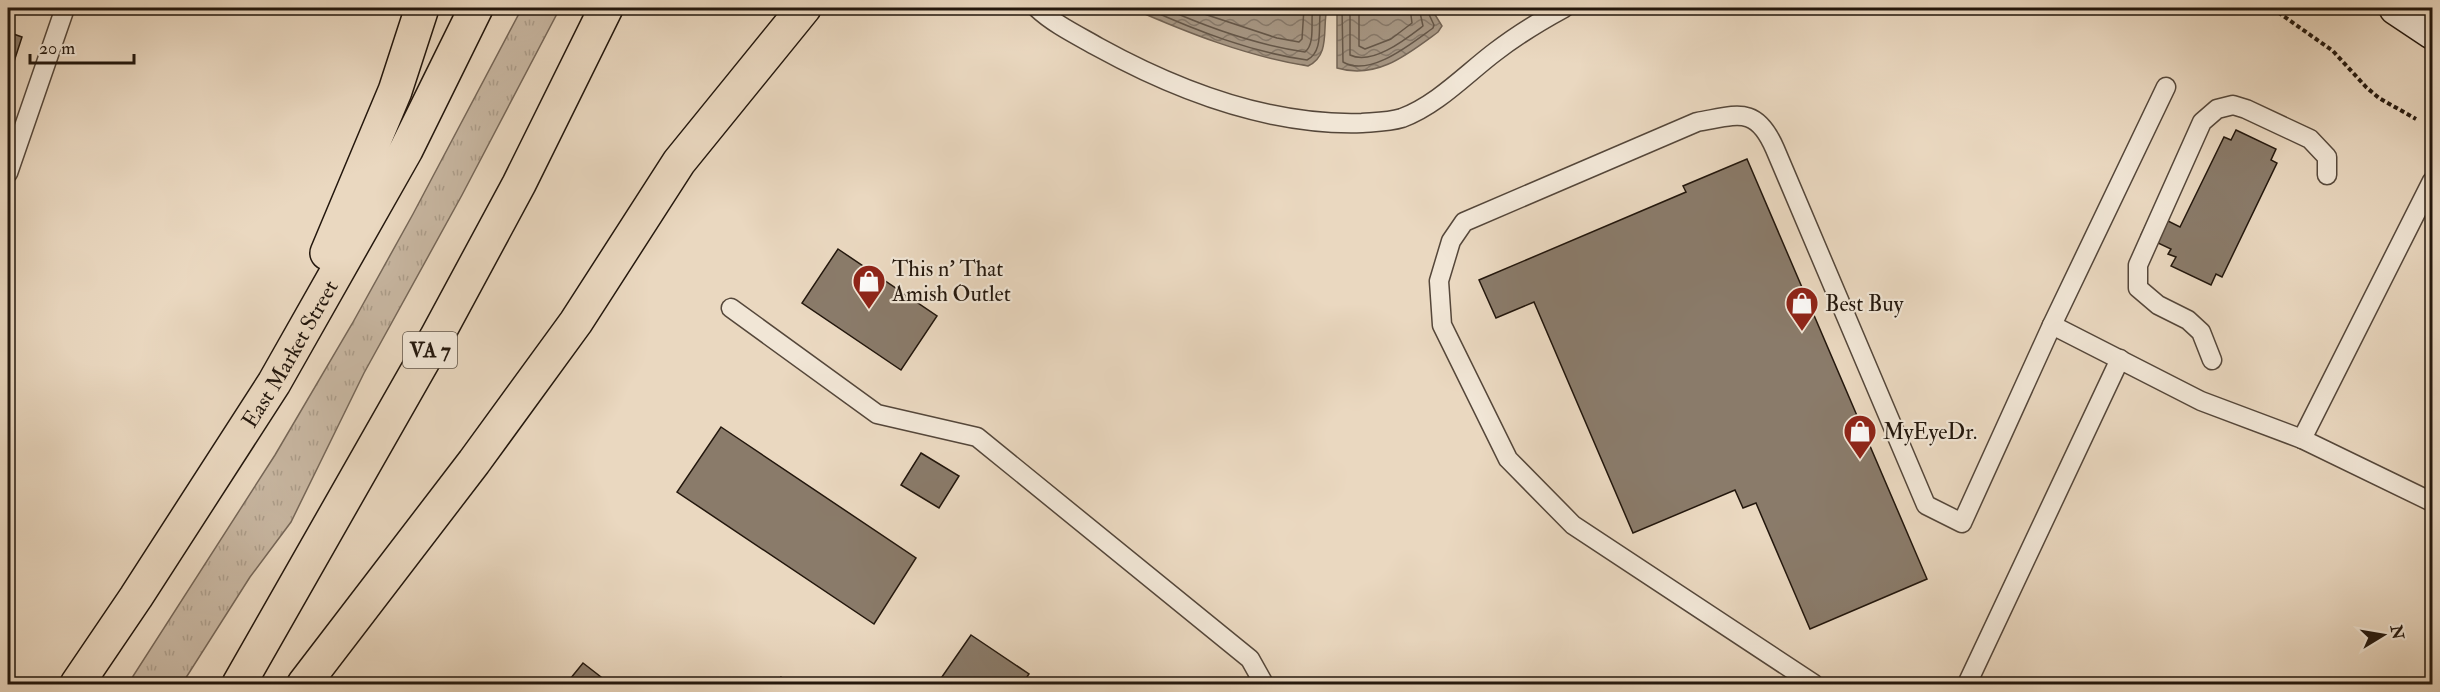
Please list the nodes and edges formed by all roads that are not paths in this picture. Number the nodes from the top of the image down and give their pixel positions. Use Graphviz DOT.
graph roads {
  1 [pos="65,8"];
  2 [pos="422,8"];
  3 [pos="476,8"];
  4 [pos="606,8"];
  5 [pos="804,8"];
  6 [pos="1037,8"];
  7 [pos="1564,8"];
  8 [pos="2396,8"];
  9 [pos="2433,32"];
  10 [pos="2166,87"];
  11 [pos="8,173"];
  12 [pos="2327,175"];
  13 [pos="2433,181"];
  14 [pos="731,308"];
  15 [pos="2052,325"];
  16 [pos="2120,359"];
  17 [pos="2212,360"];
  18 [pos="274,383"];
  19 [pos="2302,439"];
  20 [pos="2433,502"];
  21 [pos="77,684"];
  22 [pos="238,684"];
  23 [pos="304,684"];
  24 [pos="1264,684"];
  25 [pos="1814,684"];
  26 [pos="1967,684"];
  1 -- 11 [label="lane"];
  2 -- 18 [label="highway"];
  3 -- 18 [label="highway, East Market Street"];
  4 -- 22 [label="highway, VA 7"];
  5 -- 23 [label="highway"];
  6 -- 7 [label="lane"];
  8 -- 9 [label="main road"];
  10 -- 15 [label="lane"];
  12 -- 17 [label="lane"];
  13 -- 19 [label="lane"];
  14 -- 24 [label="lane"];
  15 -- 16 [label="lane"];
  15 -- 25 [label="lane"];
  16 -- 19 [label="lane"];
  16 -- 26 [label="lane"];
  18 -- 21 [label="highway, East Market Street"];
  19 -- 20 [label="lane"];
}
